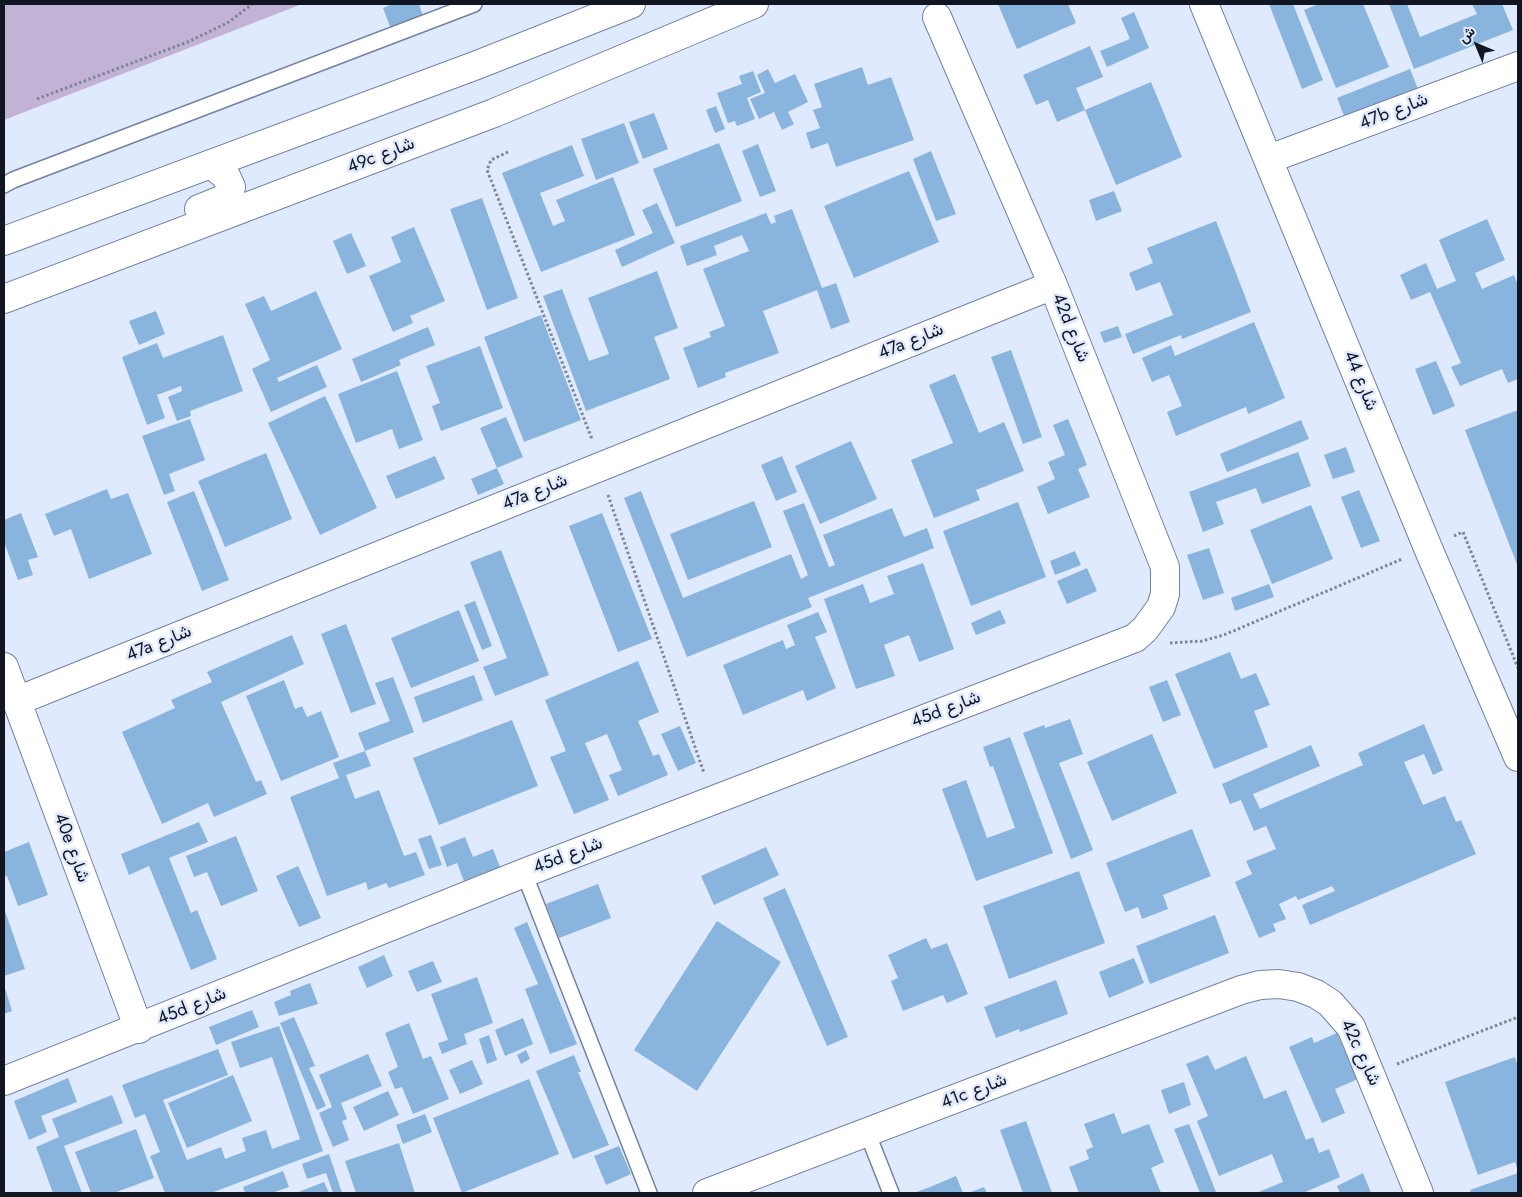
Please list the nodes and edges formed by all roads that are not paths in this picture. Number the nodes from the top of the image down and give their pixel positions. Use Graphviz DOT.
graph roads {
  1 [pos="474,4"];
  2 [pos="631,4"];
  3 [pos="754,4"];
  4 [pos="1204,4"];
  5 [pos="937,17"];
  6 [pos="1518,66"];
  7 [pos="1269,159"];
  8 [pos="211,164"];
  9 [pos="4,185"];
  10 [pos="4,241"];
  11 [pos="1053,285"];
  12 [pos="4,298"];
  13 [pos="1135,638"];
  14 [pos="4,667"];
  15 [pos="17,701"];
  16 [pos="1512,723"];
  17 [pos="1518,756"];
  18 [pos="524,873"];
  19 [pos="1241,990"];
  20 [pos="139,1029"];
  21 [pos="4,1081"];
  22 [pos="867,1132"];
  23 [pos="648,1193"];
  24 [pos="706,1193"];
  25 [pos="891,1193"];
  26 [pos="1419,1193"];
  1 -- 9 [label="lane"];
  2 -- 8 [label="street"];
  3 -- 12 [label="street, 49c شارع"];
  4 -- 7 [label="street, شارع 44"];
  5 -- 11 [label="street, 42d شارع"];
  6 -- 7 [label="street, 47b شارع"];
  7 -- 16 [label="street, شارع 44"];
  8 -- 10 [label="street"];
  8 -- 12 [label="street"];
  11 -- 13 [label="street, 42d شارع"];
  11 -- 15 [label="street, 47a شارع"];
  13 -- 18 [label="street, 45d شارع"];
  14 -- 15 [label="street, 40e شارع"];
  15 -- 20 [label="street, 40e شارع"];
  16 -- 17 [label="street, شارع 44"];
  18 -- 20 [label="street, 45d شارع"];
  18 -- 23 [label="lane"];
  19 -- 22 [label="street, 41c شارع"];
  19 -- 26 [label="street, 42c شارع"];
  20 -- 21 [label="street, 45d شارع"];
  22 -- 24 [label="street, 41c شارع"];
  22 -- 25 [label="lane"];
}
